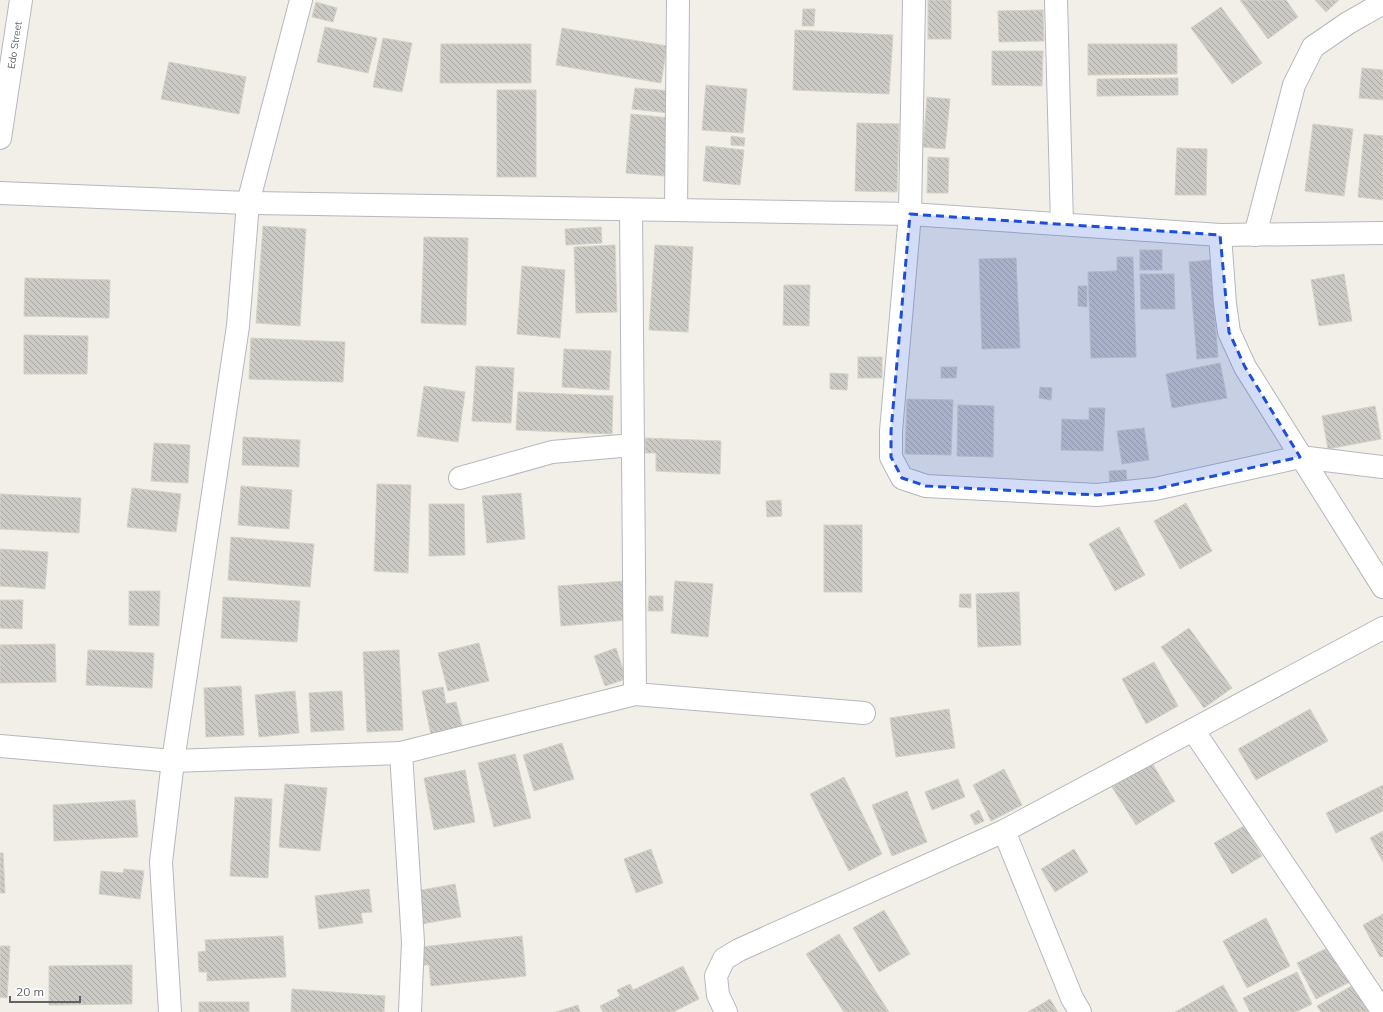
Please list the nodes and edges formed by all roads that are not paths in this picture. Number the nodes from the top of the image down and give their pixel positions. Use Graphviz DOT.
graph roads {
  1 [pos="21,0"];
  2 [pos="301,0"];
  3 [pos="678,0"];
  4 [pos="914,0"];
  5 [pos="1056,0"];
  6 [pos="1383,4"];
  7 [pos="0,138"];
  8 [pos="0,193"];
  9 [pos="248,203"];
  10 [pos="631,210"];
  11 [pos="676,210"];
  12 [pos="910,214"];
  13 [pos="1062,224"];
  14 [pos="1383,233"];
  15 [pos="1255,234"];
  16 [pos="1220,235"];
  17 [pos="633,446"];
  18 [pos="1300,457"];
  19 [pos="1383,467"];
  20 [pos="460,478"];
  21 [pos="1383,588"];
  22 [pos="1383,628"];
  23 [pos="634,694"];
  24 [pos="864,713"];
  25 [pos="1193,730"];
  26 [pos="0,746"];
  27 [pos="401,753"];
  28 [pos="173,761"];
  29 [pos="1004,831"];
  30 [pos="170,1012"];
  31 [pos="410,1012"];
  32 [pos="726,1012"];
  33 [pos="1080,1012"];
  34 [pos="1382,1012"];
  1 -- 7 [label="street, Edo Street"];
  2 -- 9 [label="street"];
  3 -- 11 [label="street"];
  4 -- 12 [label="street"];
  5 -- 13 [label="street"];
  6 -- 15 [label="street"];
  8 -- 9 [label="street"];
  9 -- 10 [label="street"];
  9 -- 28 [label="street"];
  10 -- 11 [label="street"];
  10 -- 17 [label="street"];
  11 -- 12 [label="street"];
  12 -- 13 [label="street"];
  12 -- 18 [label="street"];
  13 -- 16 [label="street"];
  14 -- 15 [label="street"];
  15 -- 16 [label="street"];
  16 -- 18 [label="street"];
  17 -- 20 [label="street"];
  17 -- 23 [label="street"];
  18 -- 19 [label="street"];
  18 -- 21 [label="street"];
  22 -- 25 [label="street"];
  23 -- 24 [label="street"];
  23 -- 27 [label="street"];
  25 -- 29 [label="street"];
  25 -- 34 [label="street"];
  26 -- 28 [label="street"];
  27 -- 28 [label="street"];
  27 -- 31 [label="street"];
  28 -- 30 [label="street"];
  29 -- 32 [label="street"];
  29 -- 33 [label="street"];
}
